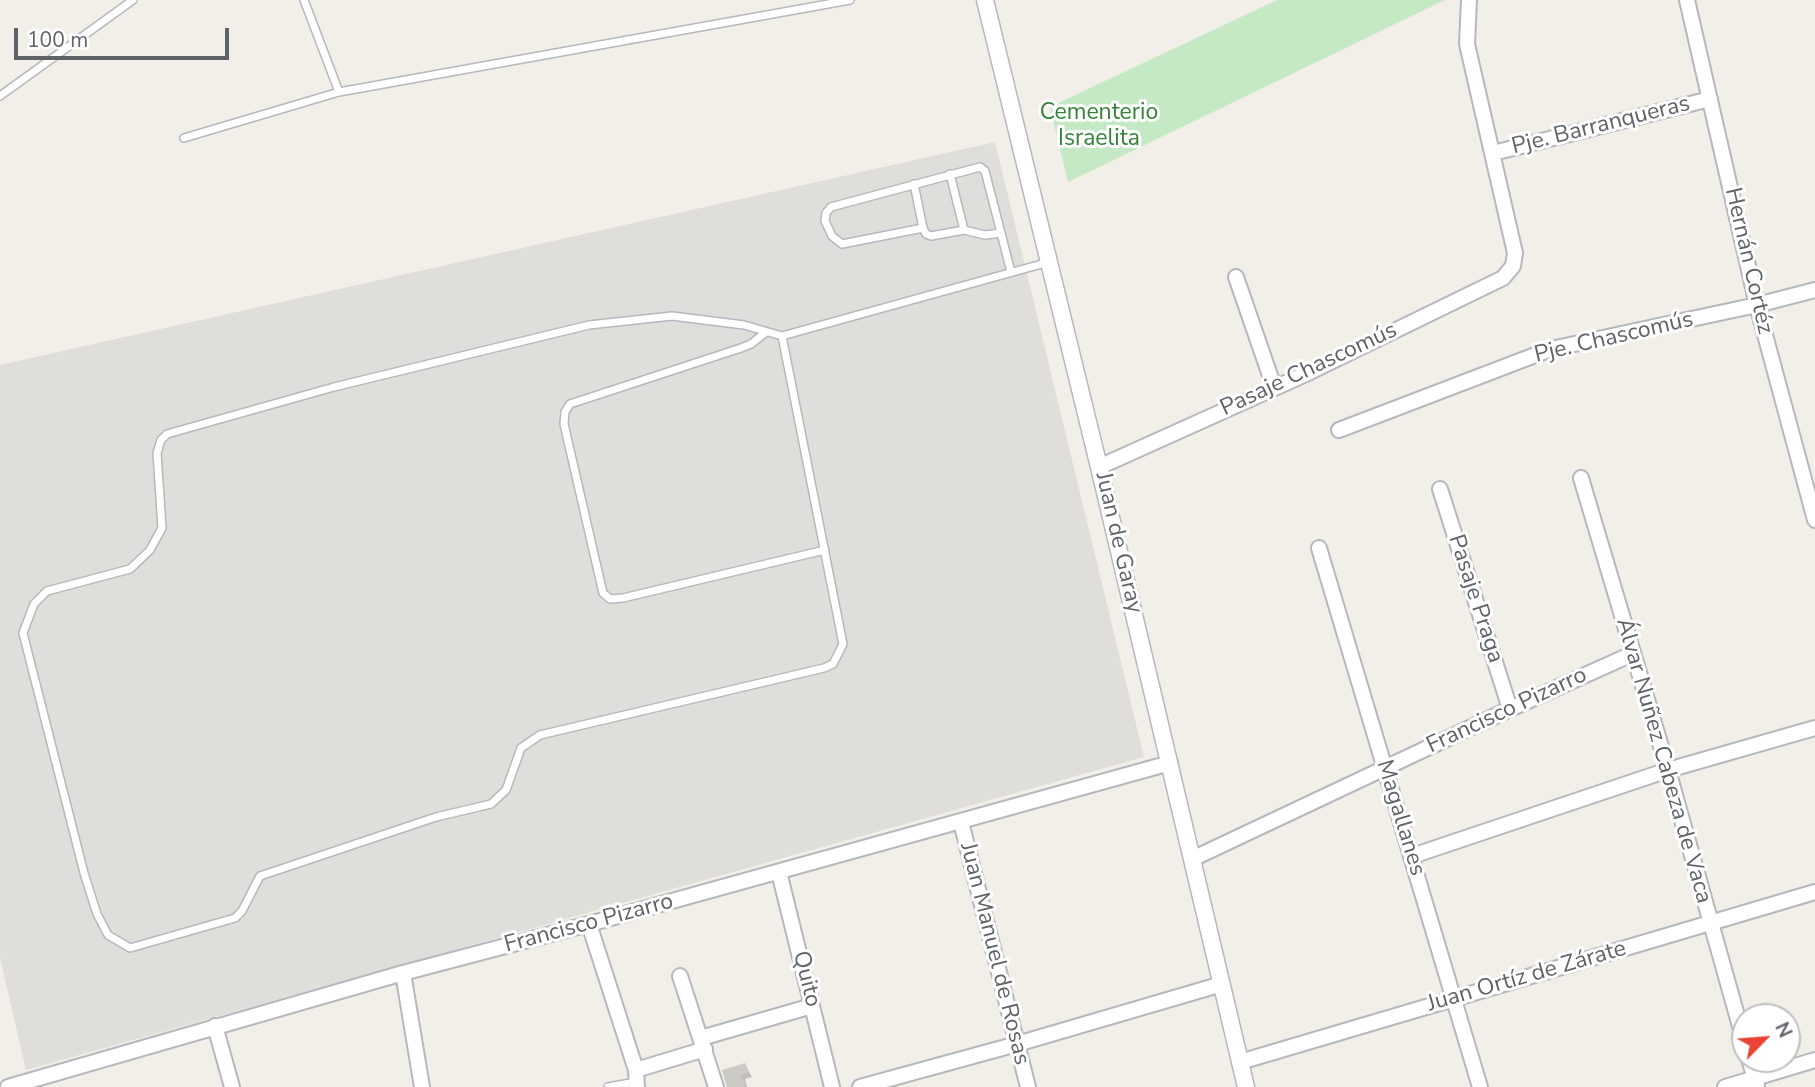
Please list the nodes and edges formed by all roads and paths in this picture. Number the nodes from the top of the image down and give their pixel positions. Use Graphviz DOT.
graph roads {
  1 [pos="132,0"];
  2 [pos="304,0"];
  3 [pos="850,0"];
  4 [pos="985,0"];
  5 [pos="1469,0"];
  6 [pos="1687,0"];
  7 [pos="339,92"];
  8 [pos="0,96"];
  9 [pos="1710,99"];
  10 [pos="184,138"];
  11 [pos="1493,153"];
  12 [pos="950,174"];
  13 [pos="914,184"];
  14 [pos="923,228"];
  15 [pos="964,230"];
  16 [pos="1001,233"];
  17 [pos="1049,262"];
  18 [pos="1011,272"];
  19 [pos="1236,276"];
  20 [pos="1815,290"];
  21 [pos="1757,305"];
  22 [pos="766,332"];
  23 [pos="782,336"];
  24 [pos="1274,387"];
  25 [pos="1339,430"];
  26 [pos="1099,467"];
  27 [pos="1581,478"];
  28 [pos="1440,489"];
  29 [pos="1815,520"];
  30 [pos="1319,548"];
  31 [pos="825,550"];
  32 [pos="1632,654"];
  33 [pos="1510,709"];
  34 [pos="1815,727"];
  35 [pos="1170,763"];
  36 [pos="1384,768"];
  37 [pos="1668,770"];
  38 [pos="961,822"];
  39 [pos="1412,856"];
  40 [pos="1192,859"];
  41 [pos="779,872"];
  42 [pos="1815,892"];
  43 [pos="589,924"];
  44 [pos="1710,924"];
  45 [pos="403,973"];
  46 [pos="680,976"];
  47 [pos="1222,984"];
  48 [pos="1453,998"];
  49 [pos="1733,1003"];
  50 [pos="812,1006"];
  51 [pos="215,1026"];
  52 [pos="703,1044"];
  53 [pos="1017,1044"];
  54 [pos="1815,1060"];
  55 [pos="1240,1062"];
  56 [pos="636,1080"];
  57 [pos="1756,1082"];
  58 [pos="8,1087"];
  59 [pos="232,1087"];
  60 [pos="422,1087"];
  61 [pos="608,1087"];
  62 [pos="716,1087"];
  63 [pos="832,1087"];
  64 [pos="860,1087"];
  65 [pos="1028,1087"];
  66 [pos="1246,1087"];
  67 [pos="1480,1087"];
  68 [pos="1725,1087"];
  1 -- 8 [label="lane"];
  2 -- 7 [label="lane"];
  3 -- 7 [label="lane"];
  4 -- 17 [label="street, Juan de Garay"];
  5 -- 11 [label="street"];
  6 -- 9 [label="street, Hernán Cortéz"];
  7 -- 10 [label="lane"];
  9 -- 11 [label="street, Pje. Barranqueras"];
  9 -- 21 [label="street, Hernán Cortéz"];
  11 -- 24 [label="street, Pasaje Chascomús"];
  12 -- 13 [label="lane"];
  12 -- 15 [label="lane"];
  12 -- 16 [label="lane"];
  13 -- 14 [label="lane"];
  13 -- 14 [label="lane"];
  14 -- 15 [label="lane"];
  15 -- 16 [label="lane"];
  16 -- 18 [label="lane"];
  17 -- 18 [label="lane"];
  17 -- 26 [label="street, Juan de Garay"];
  18 -- 23 [label="lane"];
  19 -- 24 [label="street"];
  20 -- 21 [label="street, Pje. Chascomús"];
  21 -- 25 [label="street, Pje. Chascomús"];
  21 -- 29 [label="street, Hernán Cortéz"];
  22 -- 23 [label="lane"];
  22 -- 31 [label="lane"];
  22 -- 31 [label="lane"];
  23 -- 31 [label="lane"];
  24 -- 26 [label="street, Pasaje Chascomús"];
  26 -- 35 [label="street, Juan de Garay"];
  27 -- 32 [label="street, Álvar Nuñez Cabeza de Vaca"];
  28 -- 33 [label="street, Pasaje Praga"];
  30 -- 36 [label="street, Magallanes"];
  32 -- 33 [label="street, Francisco Pizarro"];
  32 -- 37 [label="street, Álvar Nuñez Cabeza de Vaca"];
  33 -- 36 [label="street, Francisco Pizarro"];
  34 -- 37 [label="street"];
  35 -- 38 [label="street, Francisco Pizarro"];
  35 -- 40 [label="street, Juan de Garay"];
  36 -- 39 [label="street, Magallanes"];
  36 -- 40 [label="street, Francisco Pizarro"];
  37 -- 39 [label="street"];
  37 -- 44 [label="street, Álvar Nuñez Cabeza de Vaca"];
  38 -- 41 [label="street, Francisco Pizarro"];
  38 -- 53 [label="street, Juan Manuel de Rosas"];
  39 -- 48 [label="street, Magallanes"];
  40 -- 47 [label="street, Juan de Garay"];
  41 -- 43 [label="street, Francisco Pizarro"];
  41 -- 50 [label="street, Quito"];
  42 -- 44 [label="street, Juan Ortíz de Zárate"];
  43 -- 45 [label="street, Francisco Pizarro"];
  43 -- 56 [label="street"];
  44 -- 48 [label="street, Juan Ortíz de Zárate"];
  44 -- 49 [label="street, Álvar Nuñez Cabeza de Vaca"];
  45 -- 51 [label="street, Francisco Pizarro"];
  45 -- 60 [label="street"];
  46 -- 52 [label="street"];
  47 -- 53 [label="street"];
  47 -- 55 [label="street, Juan de Garay"];
  48 -- 55 [label="street, Juan Ortíz de Zárate"];
  48 -- 67 [label="street, Magallanes"];
  50 -- 52 [label="street"];
  50 -- 63 [label="street, Quito"];
  51 -- 58 [label="street, Francisco Pizarro"];
  51 -- 59 [label="street"];
  52 -- 56 [label="street"];
  52 -- 62 [label="street"];
  53 -- 64 [label="street"];
  53 -- 65 [label="street, Juan Manuel de Rosas"];
  54 -- 57 [label="street"];
  55 -- 66 [label="street, Juan de Garay"];
  56 -- 61 [label="lane"];
  57 -- 68 [label="street"];
}
